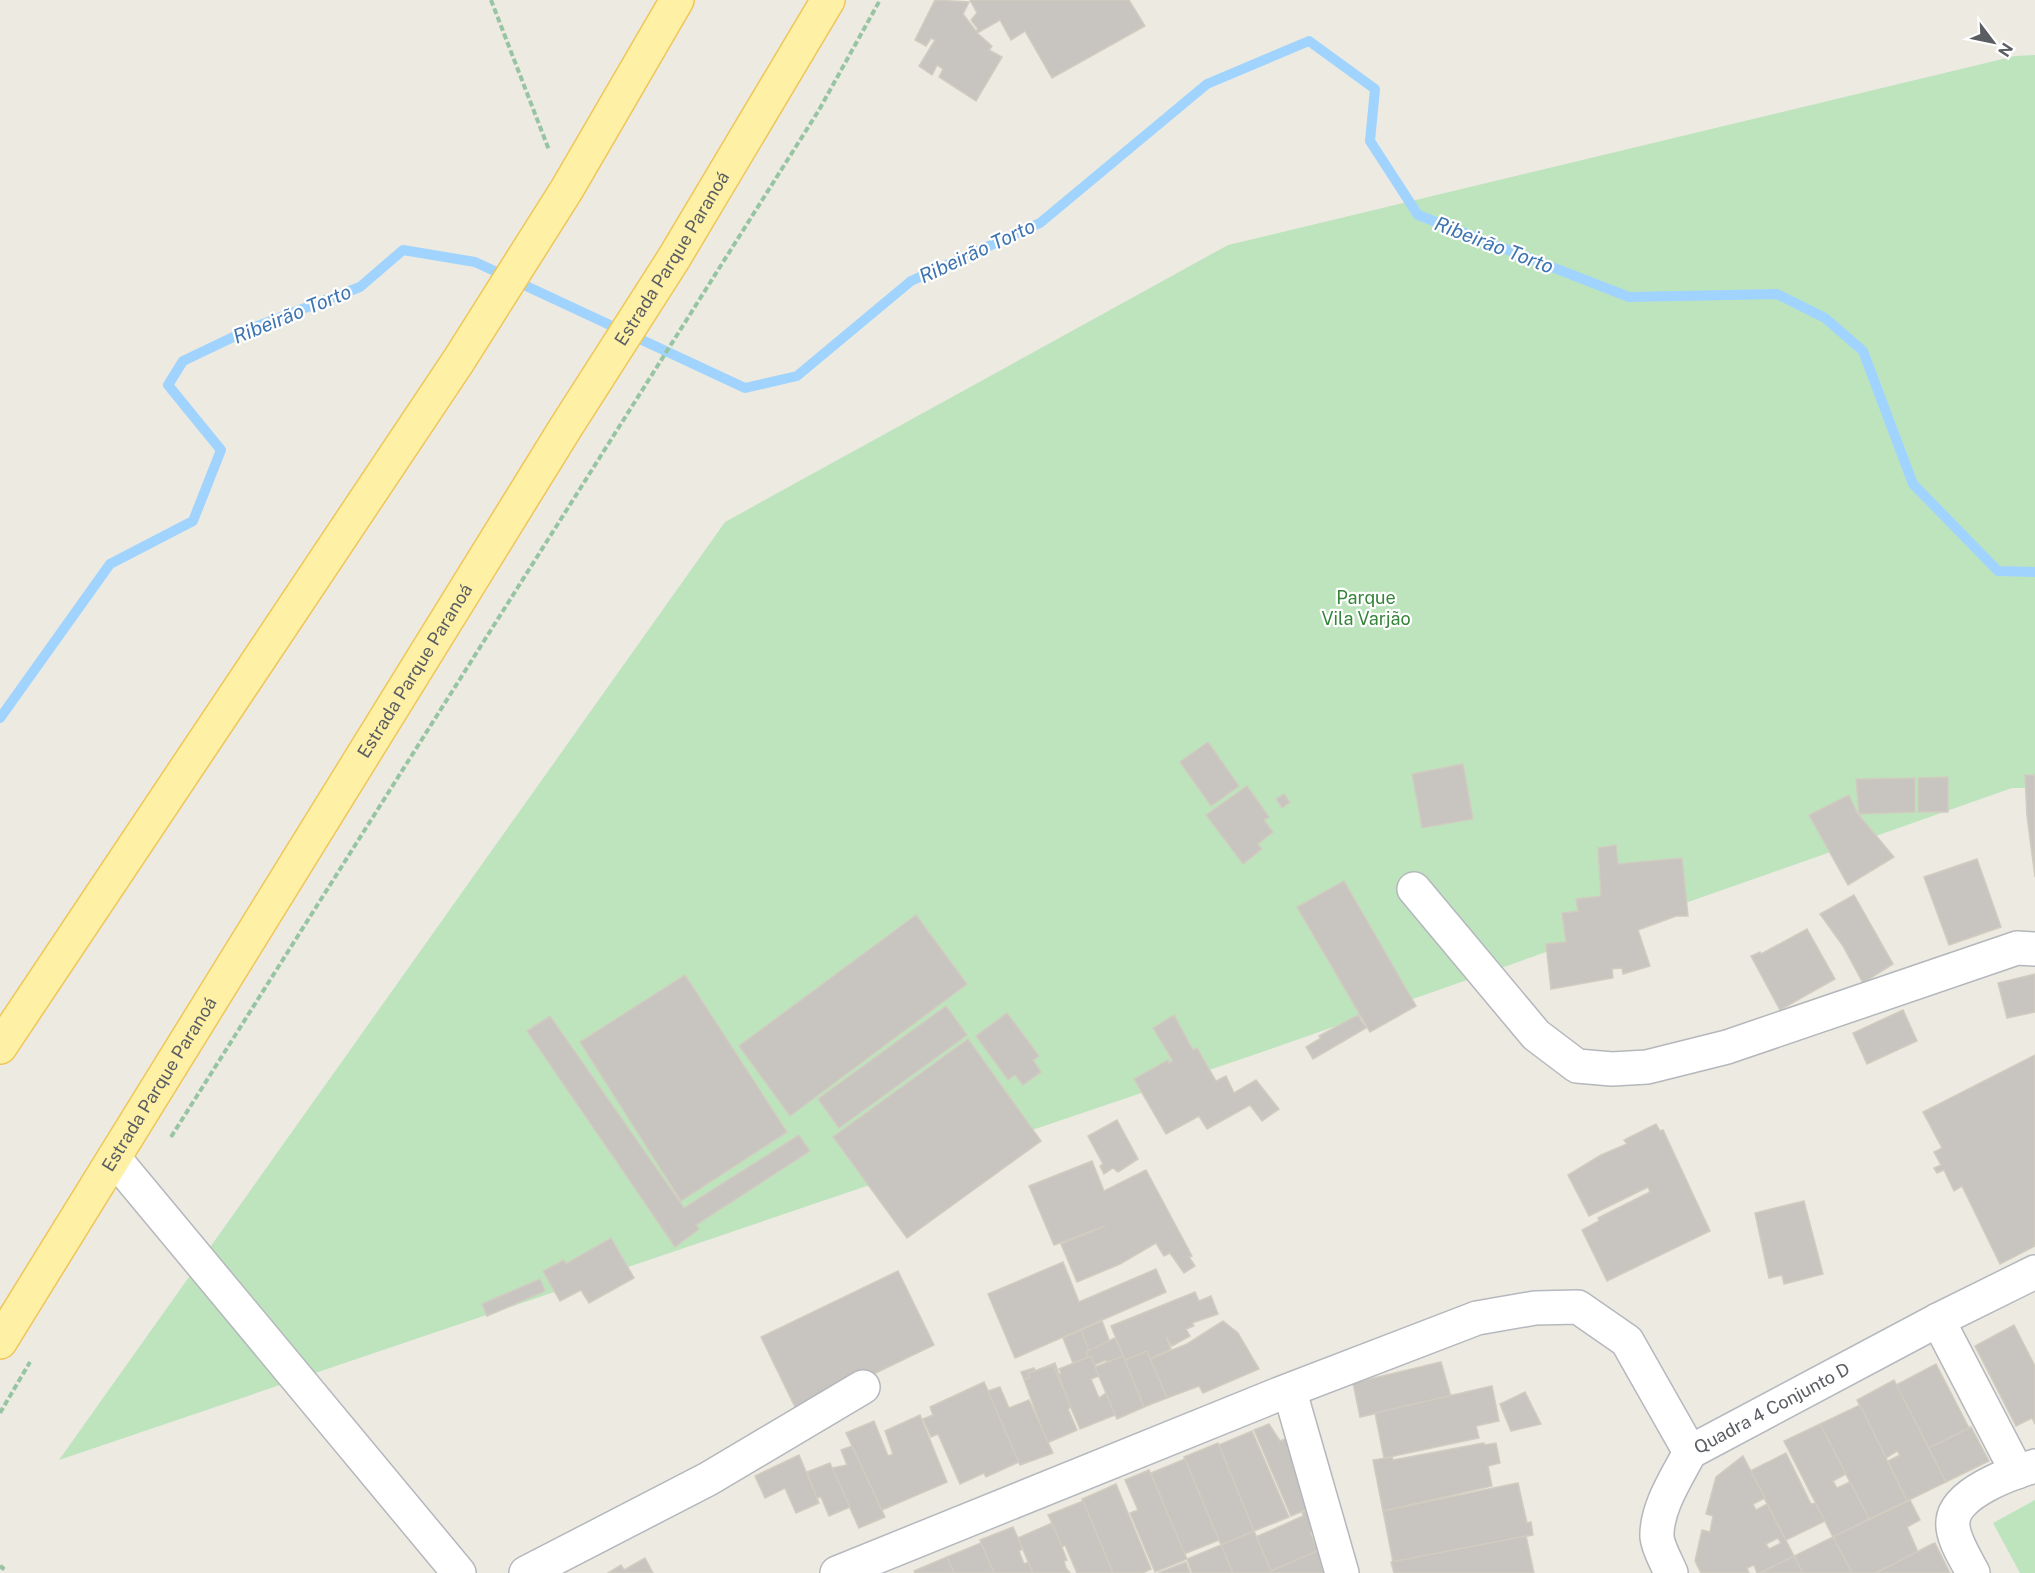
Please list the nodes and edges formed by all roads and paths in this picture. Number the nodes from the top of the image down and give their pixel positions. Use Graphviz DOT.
graph roads {
  1 [pos="491,0"];
  2 [pos="677,0"];
  3 [pos="828,0"];
  4 [pos="880,0"];
  5 [pos="550,151"];
  6 [pos="1414,889"];
  7 [pos="2035,949"];
  8 [pos="0,1047"];
  9 [pos="170,1138"];
  10 [pos="114,1158"];
  11 [pos="2035,1272"];
  12 [pos="1938,1320"];
  13 [pos="0,1342"];
  14 [pos="33,1357"];
  15 [pos="863,1387"];
  16 [pos="1290,1392"];
  17 [pos="0,1413"];
  18 [pos="1690,1452"];
  19 [pos="2026,1469"];
  20 [pos="459,1573"];
  21 [pos="526,1573"];
  22 [pos="837,1573"];
  23 [pos="1342,1573"];
  24 [pos="1671,1573"];
  25 [pos="1972,1573"];
  1 -- 5 [label="path"];
  2 -- 8 [label="main road"];
  3 -- 10 [label="main road, Estrada Parque Paranoá"];
  4 -- 9 [label="path"];
  6 -- 7 [label="street"];
  10 -- 13 [label="main road, Estrada Parque Paranoá"];
  10 -- 20 [label="street"];
  11 -- 12 [label="street, Quadra 4 Conjunto D"];
  12 -- 18 [label="street, Quadra 4 Conjunto D"];
  12 -- 19 [label="street"];
  14 -- 17 [label="path"];
  15 -- 21 [label="street"];
  16 -- 18 [label="street"];
  16 -- 22 [label="street"];
  16 -- 23 [label="street"];
  18 -- 24 [label="street, Quadra 4 Conjunto D"];
  19 -- 25 [label="street"];
}
